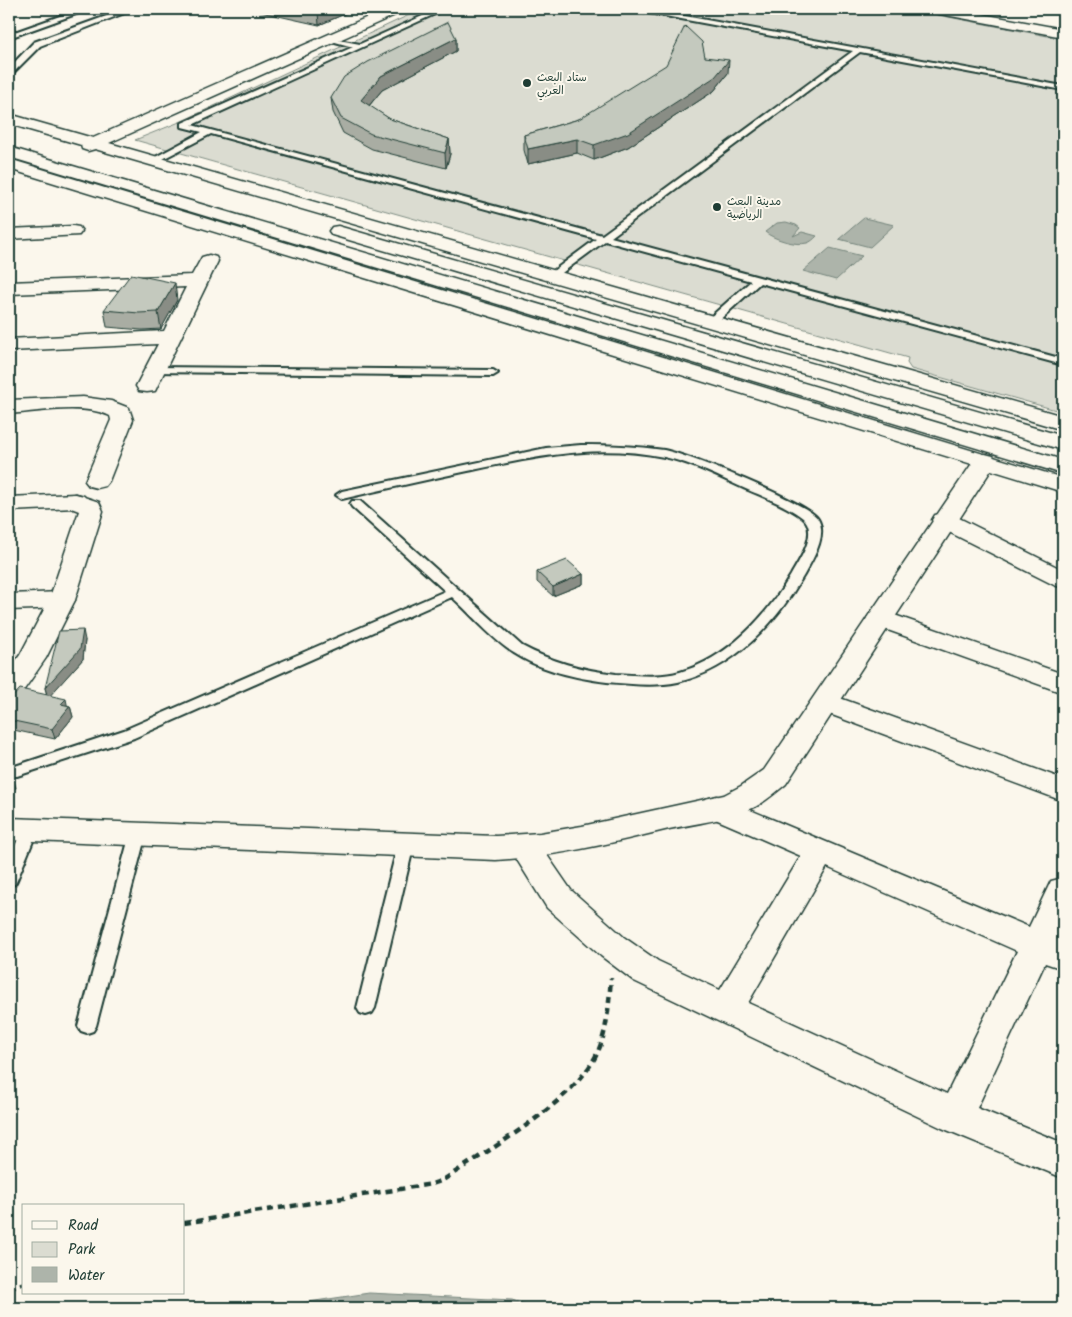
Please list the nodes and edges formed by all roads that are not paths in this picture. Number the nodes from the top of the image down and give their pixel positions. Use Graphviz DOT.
graph roads {
  1 [pos="79,9"];
  2 [pos="132,9"];
  3 [pos="397,9"];
  4 [pos="443,9"];
  5 [pos="638,9"];
  6 [pos="934,9"];
  7 [pos="1063,33"];
  8 [pos="9,36"];
  9 [pos="330,38"];
  10 [pos="360,46"];
  11 [pos="859,50"];
  12 [pos="9,72"];
  13 [pos="1063,88"];
  14 [pos="9,119"];
  15 [pos="209,132"];
  16 [pos="9,134"];
  17 [pos="94,143"];
  18 [pos="9,152"];
  19 [pos="71,153"];
  20 [pos="152,161"];
  21 [pos="26,167"];
  22 [pos="204,224"];
  23 [pos="73,231"];
  24 [pos="9,234"];
  25 [pos="604,238"];
  26 [pos="271,244"];
  27 [pos="224,256"];
  28 [pos="552,276"];
  29 [pos="758,280"];
  30 [pos="198,281"];
  31 [pos="9,288"];
  32 [pos="711,322"];
  33 [pos="172,338"];
  34 [pos="9,345"];
  35 [pos="1063,362"];
  36 [pos="493,373"];
  37 [pos="151,378"];
  38 [pos="9,407"];
  39 [pos="1063,423"];
  40 [pos="1063,443"];
  41 [pos="985,461"];
  42 [pos="1063,467"];
  43 [pos="97,481"];
  44 [pos="1063,485"];
  45 [pos="342,495"];
  46 [pos="9,504"];
  47 [pos="356,504"];
  48 [pos="944,520"];
  49 [pos="1063,580"];
  50 [pos="453,592"];
  51 [pos="62,600"];
  52 [pos="9,602"];
  53 [pos="880,618"];
  54 [pos="1063,684"];
  55 [pos="9,690"];
  56 [pos="826,702"];
  57 [pos="12,772"];
  58 [pos="1063,790"];
  59 [pos="717,807"];
  60 [pos="19,829"];
  61 [pos="138,834"];
  62 [pos="406,844"];
  63 [pos="525,847"];
  64 [pos="820,851"];
  65 [pos="9,880"];
  66 [pos="1063,890"];
  67 [pos="1050,950"];
  68 [pos="366,1008"];
  69 [pos="726,1010"];
  70 [pos="87,1026"];
  71 [pos="955,1116"];
  72 [pos="1063,1161"];
  1 -- 8 [label="lane"];
  2 -- 12 [label="lane"];
  3 -- 9 [label="street"];
  4 -- 10 [label="lane"];
  5 -- 11 [label="lane"];
  6 -- 7 [label="street"];
  9 -- 10 [label="lane"];
  9 -- 17 [label="street"];
  10 -- 15 [label="lane"];
  11 -- 13 [label="lane"];
  11 -- 25 [label="lane"];
  14 -- 17 [label="street"];
  15 -- 20 [label="lane"];
  15 -- 25 [label="lane"];
  16 -- 19 [label="street"];
  17 -- 19 [label="street"];
  17 -- 20 [label="street"];
  18 -- 21 [label="street"];
  19 -- 21 [label="street"];
  19 -- 40 [label="street"];
  20 -- 28 [label="street"];
  21 -- 22 [label="street"];
  21 -- 42 [label="street"];
  22 -- 26 [label="street"];
  22 -- 27 [label="street"];
  23 -- 24 [label="street"];
  25 -- 28 [label="lane"];
  25 -- 29 [label="lane"];
  26 -- 27 [label="street"];
  26 -- 41 [label="street"];
  27 -- 30 [label="street"];
  28 -- 32 [label="street"];
  29 -- 32 [label="lane"];
  29 -- 35 [label="lane"];
  30 -- 31 [label="street"];
  30 -- 33 [label="street"];
  32 -- 39 [label="street"];
  33 -- 34 [label="street"];
  33 -- 37 [label="street"];
  36 -- 37 [label="lane"];
  38 -- 43 [label="street"];
  41 -- 44 [label="street"];
  41 -- 48 [label="street"];
  45 -- 50 [label="lane"];
  46 -- 51 [label="street"];
  47 -- 50 [label="lane"];
  48 -- 49 [label="street"];
  48 -- 53 [label="street"];
  50 -- 57 [label="lane"];
  51 -- 52 [label="street"];
  51 -- 55 [label="street"];
  53 -- 54 [label="street"];
  53 -- 56 [label="street"];
  56 -- 58 [label="street"];
  56 -- 59 [label="street"];
  59 -- 63 [label="street"];
  59 -- 64 [label="street"];
  60 -- 61 [label="street"];
  60 -- 65 [label="lane"];
  61 -- 62 [label="street"];
  61 -- 70 [label="lane"];
  62 -- 63 [label="street"];
  62 -- 68 [label="lane"];
  63 -- 69 [label="street"];
  64 -- 67 [label="street"];
  64 -- 69 [label="street"];
  66 -- 67 [label="street"];
  67 -- 71 [label="street"];
  69 -- 71 [label="street"];
  71 -- 72 [label="street"];
}
